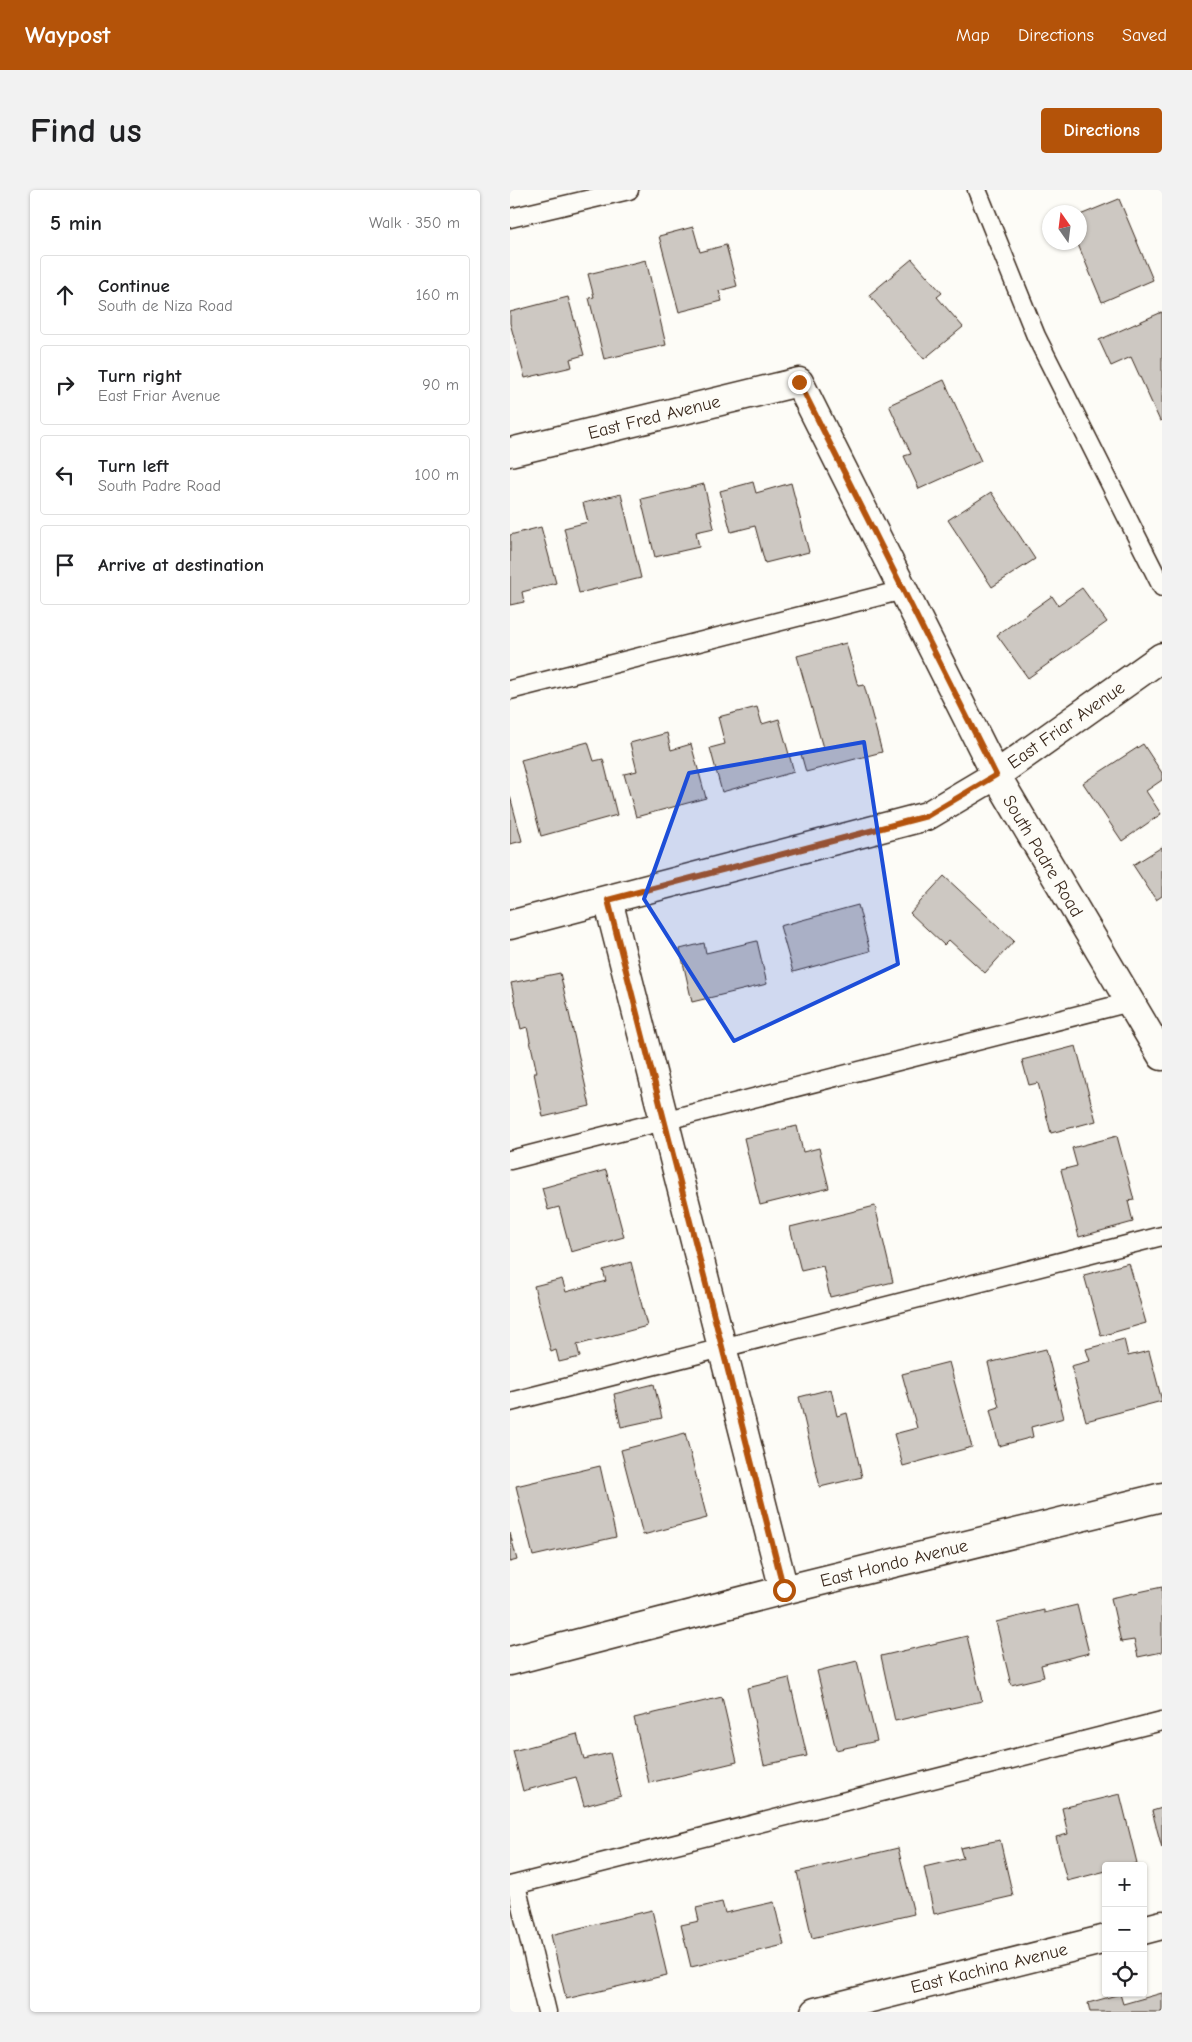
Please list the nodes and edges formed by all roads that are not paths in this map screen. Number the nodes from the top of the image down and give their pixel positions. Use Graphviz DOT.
graph roads {
  1 [pos="628,190"];
  2 [pos="977,190"];
  3 [pos="510,218"];
  4 [pos="799,382"];
  5 [pos="510,452"];
  6 [pos="1162,587"];
  7 [pos="903,590"];
  8 [pos="1162,657"];
  9 [pos="510,690"];
  10 [pos="996,775"];
  11 [pos="608,900"];
  12 [pos="510,925"];
  13 [pos="1130,1002"];
  14 [pos="1162,1056"];
  15 [pos="664,1120"];
  16 [pos="510,1160"];
  17 [pos="1162,1236"];
  18 [pos="722,1348"];
  19 [pos="510,1402"];
  20 [pos="1162,1497"];
  21 [pos="784,1590"];
  22 [pos="510,1661"];
  23 [pos="1162,1721"];
  24 [pos="513,1885"];
  25 [pos="1162,1925"];
  26 [pos="1147,1929"];
  27 [pos="1102,1940"];
  28 [pos="547,2012"];
  29 [pos="815,2012"];
  1 -- 3 [label="lane"];
  2 -- 6 [label="lane"];
  4 -- 5 [label="street, East Fred Avenue"];
  4 -- 7 [label="street, South Padre Road"];
  7 -- 9 [label="lane"];
  7 -- 10 [label="street, South Padre Road"];
  8 -- 10 [label="street, East Friar Avenue"];
  10 -- 11 [label="street, East Friar Avenue"];
  10 -- 13 [label="street, South Padre Road"];
  11 -- 12 [label="street, East Friar Avenue"];
  11 -- 15 [label="street"];
  13 -- 14 [label="street, South Padre Road"];
  13 -- 15 [label="lane"];
  15 -- 16 [label="lane"];
  15 -- 18 [label="street"];
  17 -- 18 [label="lane"];
  18 -- 19 [label="lane"];
  18 -- 21 [label="street"];
  20 -- 21 [label="street, East Hondo Avenue"];
  21 -- 22 [label="street, East Hondo Avenue"];
  23 -- 24 [label="lane"];
  24 -- 28 [label="lane"];
  25 -- 26 [label="street"];
  27 -- 29 [label="street, East Kachina Avenue"];
}
